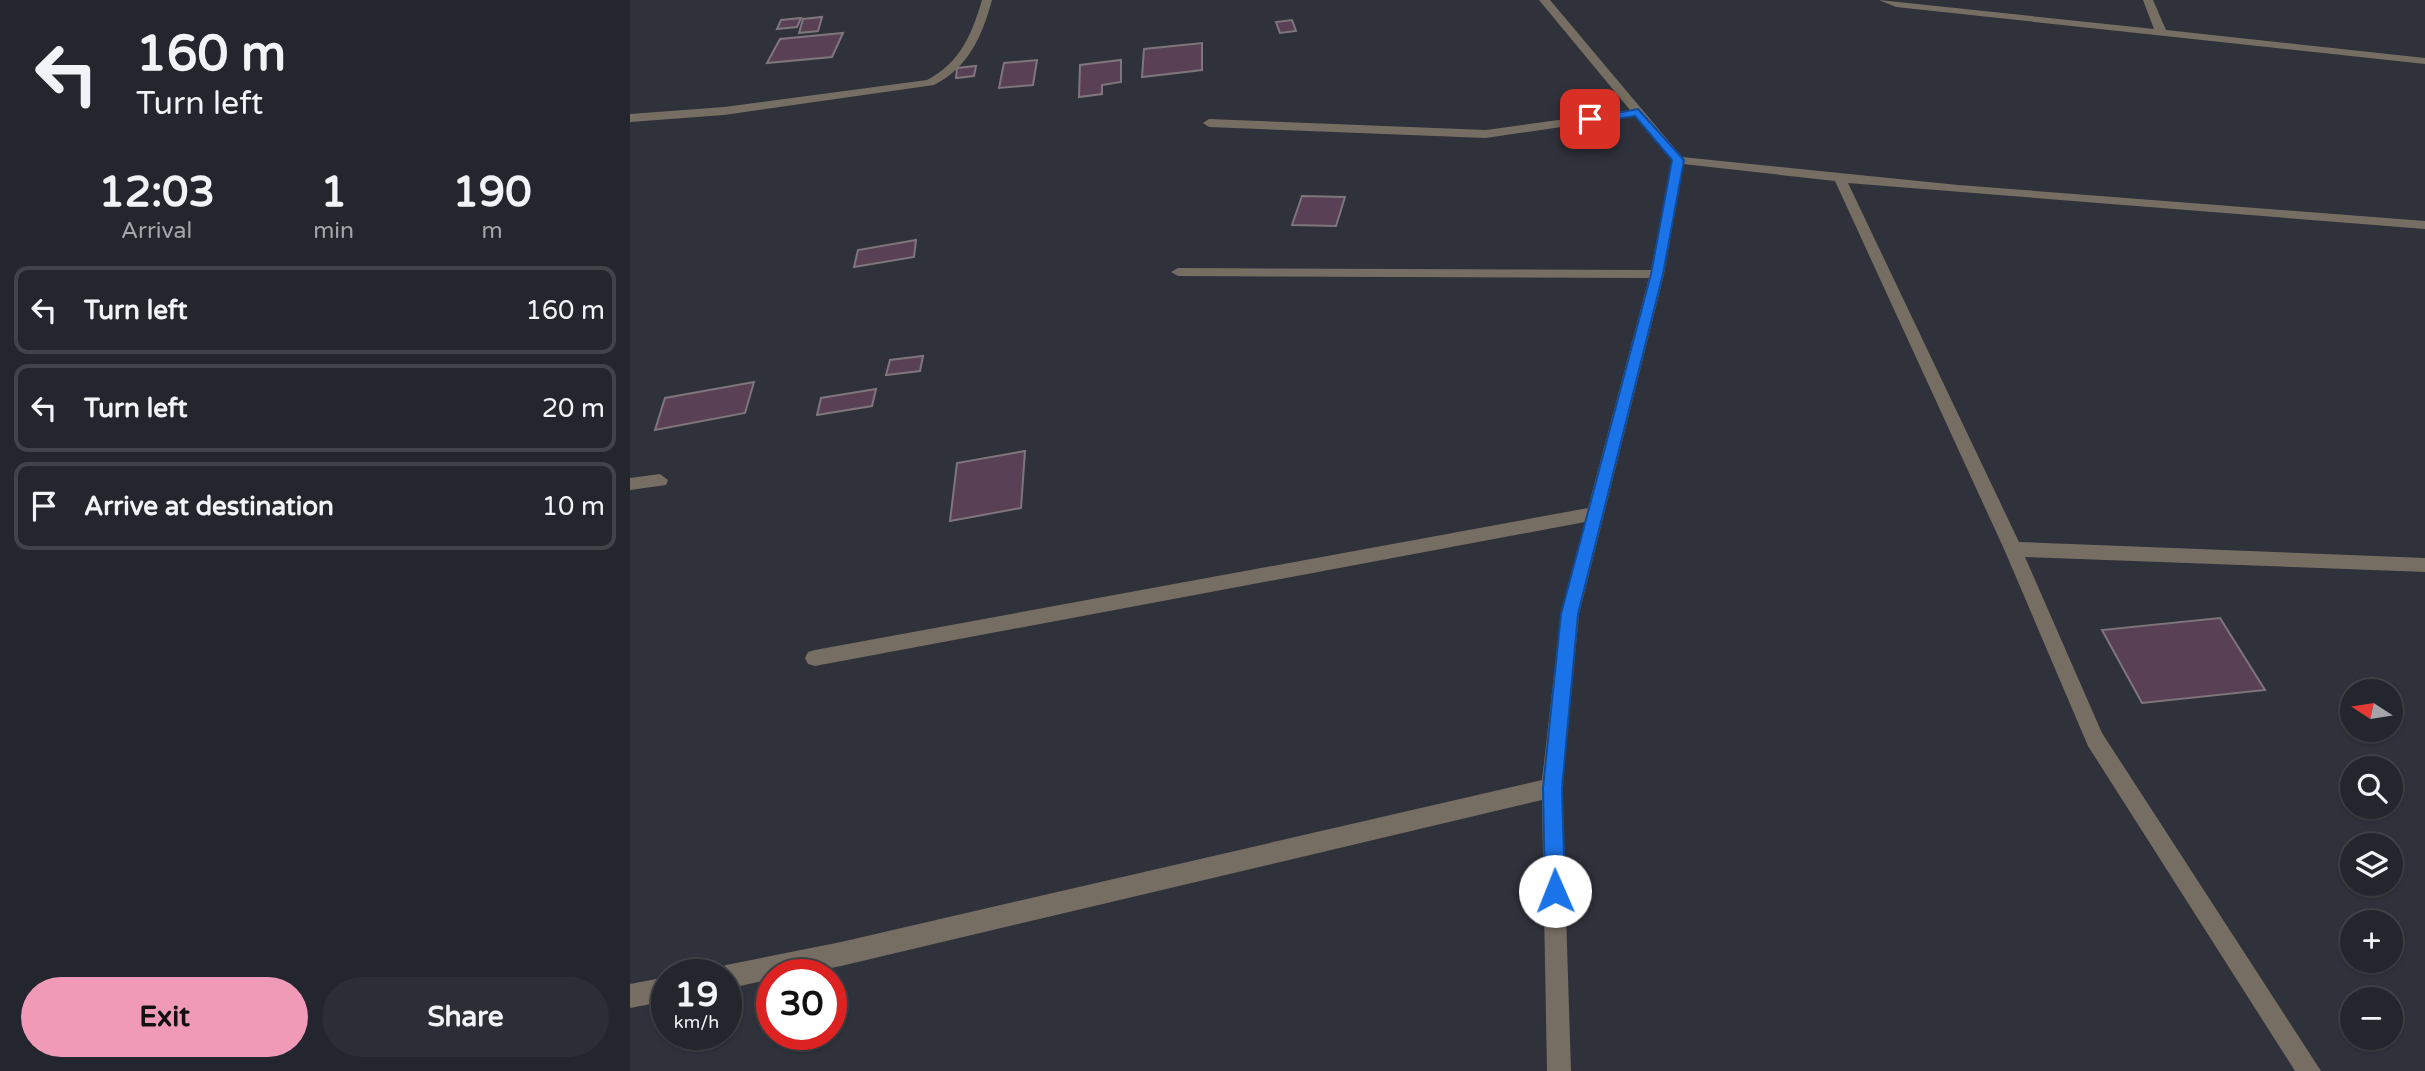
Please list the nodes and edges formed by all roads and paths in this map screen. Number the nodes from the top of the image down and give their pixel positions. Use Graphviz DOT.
graph roads {
  1 [pos="987,0"];
  2 [pos="1544,0"];
  3 [pos="1884,0"];
  4 [pos="2148,0"];
  5 [pos="2162,34"];
  6 [pos="2425,61"];
  7 [pos="1638,112"];
  8 [pos="630,118"];
  9 [pos="1209,123"];
  10 [pos="1678,160"];
  11 [pos="1841,181"];
  12 [pos="2425,225"];
  13 [pos="1178,272"];
  14 [pos="1657,274"];
  15 [pos="660,480"];
  16 [pos="630,484"];
  17 [pos="1594,514"];
  18 [pos="2013,549"];
  19 [pos="2425,565"];
  20 [pos="815,658"];
  21 [pos="1552,788"];
  22 [pos="742,974"];
  23 [pos="651,992"];
  24 [pos="630,996"];
  25 [pos="1559,1071"];
  26 [pos="2309,1071"];
  1 -- 8 [label="street"];
  2 -- 7 [label="street"];
  3 -- 5 [label="street"];
  4 -- 5 [label="street"];
  5 -- 6 [label="street"];
  7 -- 9 [label="street"];
  7 -- 10 [label="street"];
  10 -- 11 [label="street"];
  10 -- 14 [label="street"];
  11 -- 12 [label="street"];
  11 -- 18 [label="street"];
  13 -- 14 [label="street"];
  14 -- 17 [label="street"];
  15 -- 16 [label="street"];
  17 -- 20 [label="street"];
  17 -- 21 [label="street"];
  18 -- 19 [label="street"];
  18 -- 26 [label="street"];
  21 -- 22 [label="street"];
  21 -- 25 [label="street"];
  23 -- 24 [label="street"];
}
